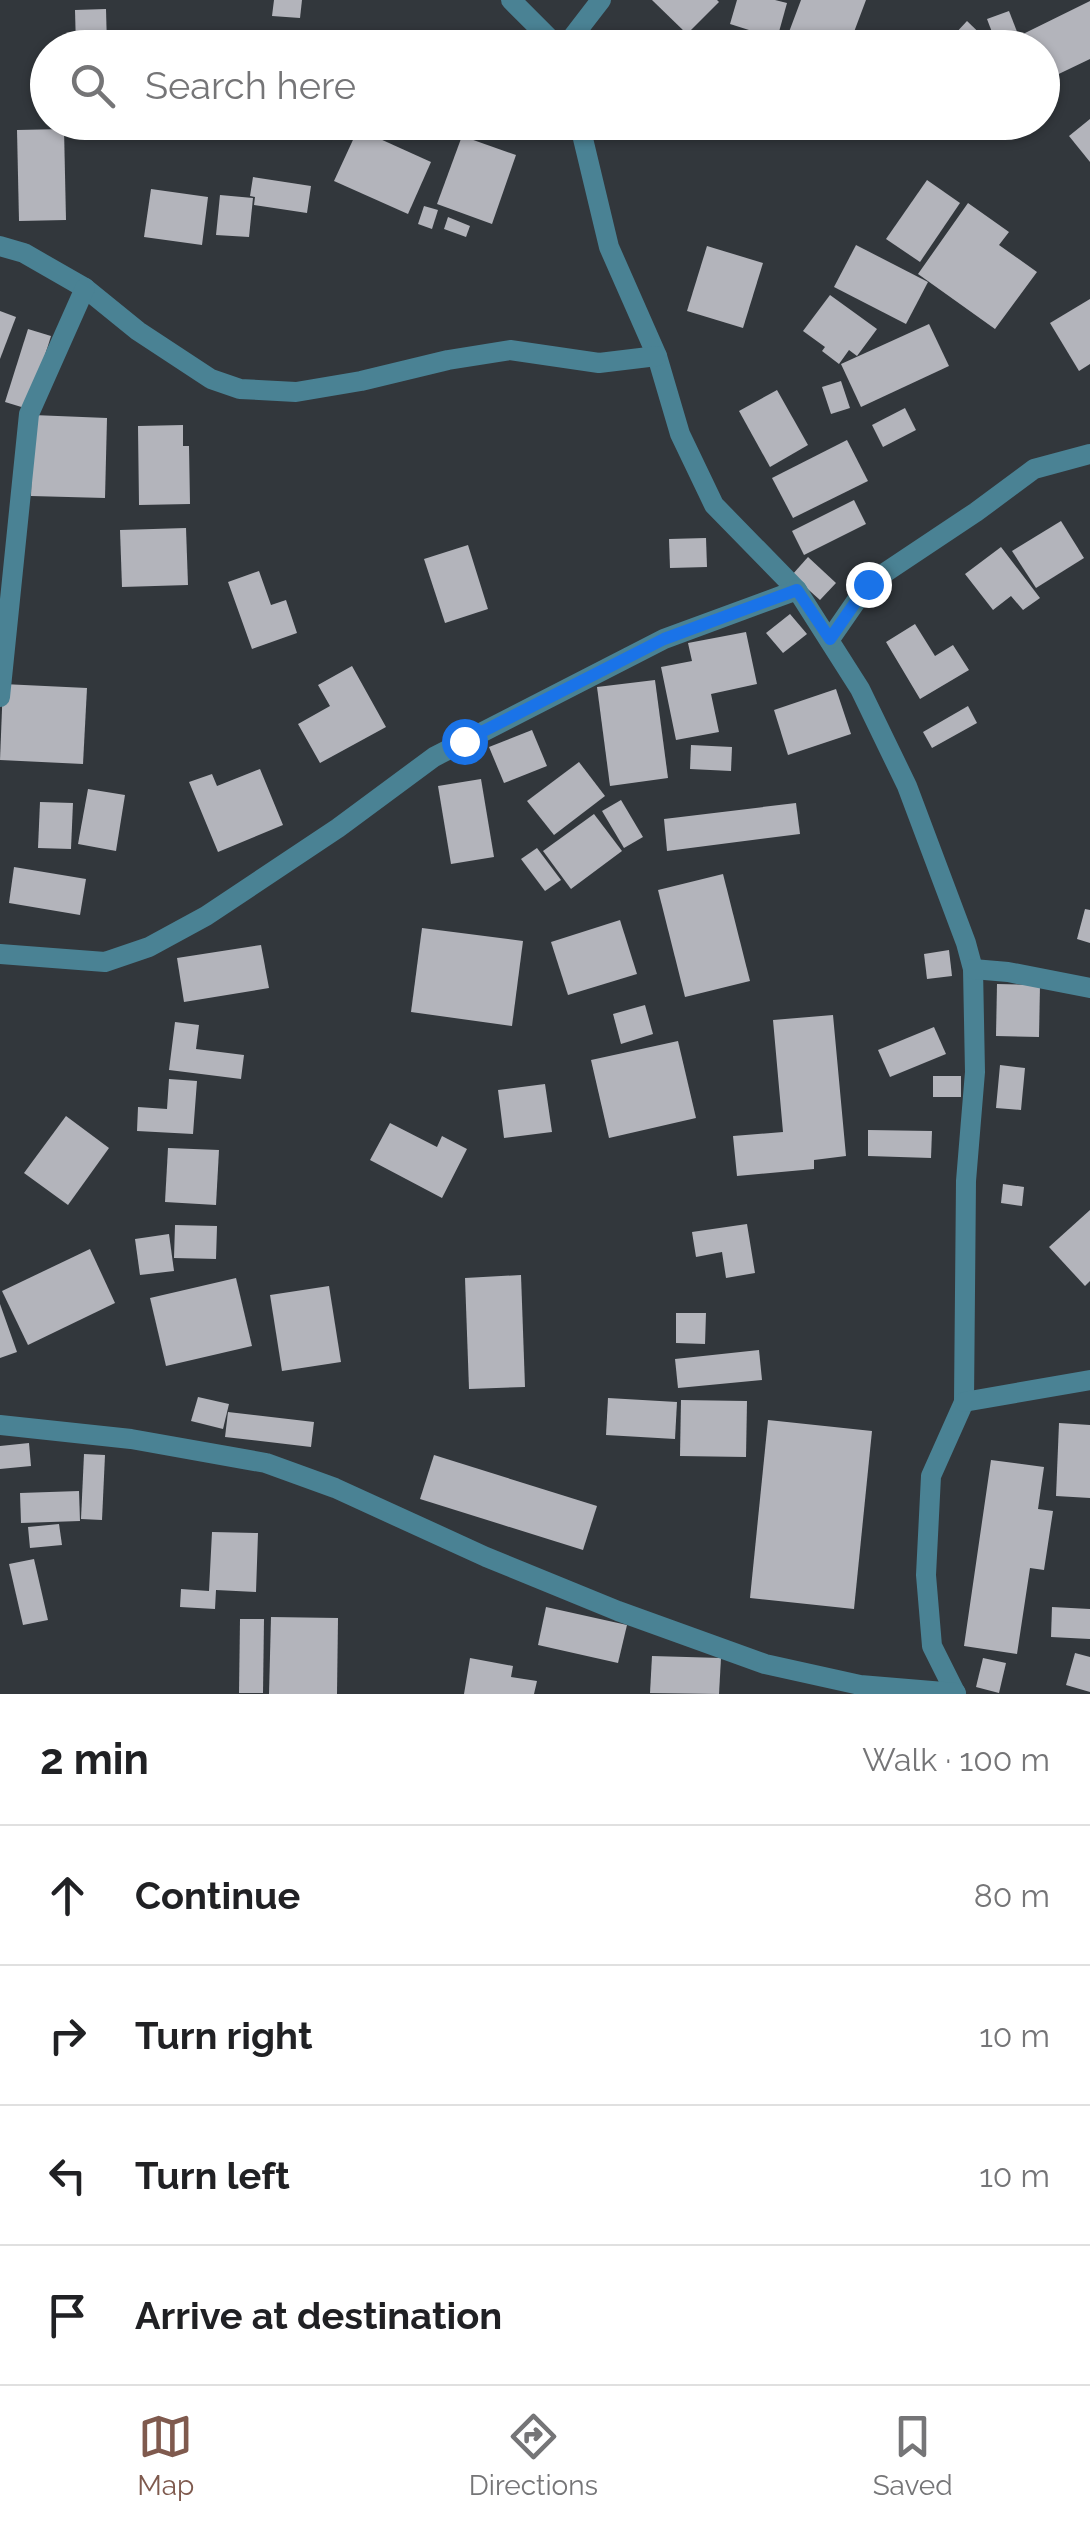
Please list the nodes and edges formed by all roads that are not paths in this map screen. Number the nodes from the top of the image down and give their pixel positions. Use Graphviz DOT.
graph roads {
  1 [pos="511,0"];
  2 [pos="602,0"];
  3 [pos="543,30"];
  4 [pos="577,30"];
  5 [pos="583,140"];
  6 [pos="0,246"];
  7 [pos="85,288"];
  8 [pos="657,356"];
  9 [pos="1090,454"];
  10 [pos="797,590"];
  11 [pos="830,639"];
  12 [pos="0,698"];
  13 [pos="0,954"];
  14 [pos="973,969"];
  15 [pos="1090,988"];
  16 [pos="1090,1380"];
  17 [pos="964,1402"];
  18 [pos="0,1424"];
  19 [pos="956,1693"];
  1 -- 3 [label="street"];
  2 -- 4 [label="street"];
  5 -- 8 [label="street"];
  6 -- 7 [label="street"];
  7 -- 8 [label="street"];
  7 -- 12 [label="street"];
  8 -- 10 [label="street"];
  9 -- 11 [label="street"];
  10 -- 11 [label="street"];
  10 -- 13 [label="street"];
  11 -- 14 [label="street"];
  14 -- 15 [label="street"];
  14 -- 17 [label="street"];
  16 -- 17 [label="street"];
  17 -- 19 [label="street"];
  18 -- 19 [label="street"];
}
